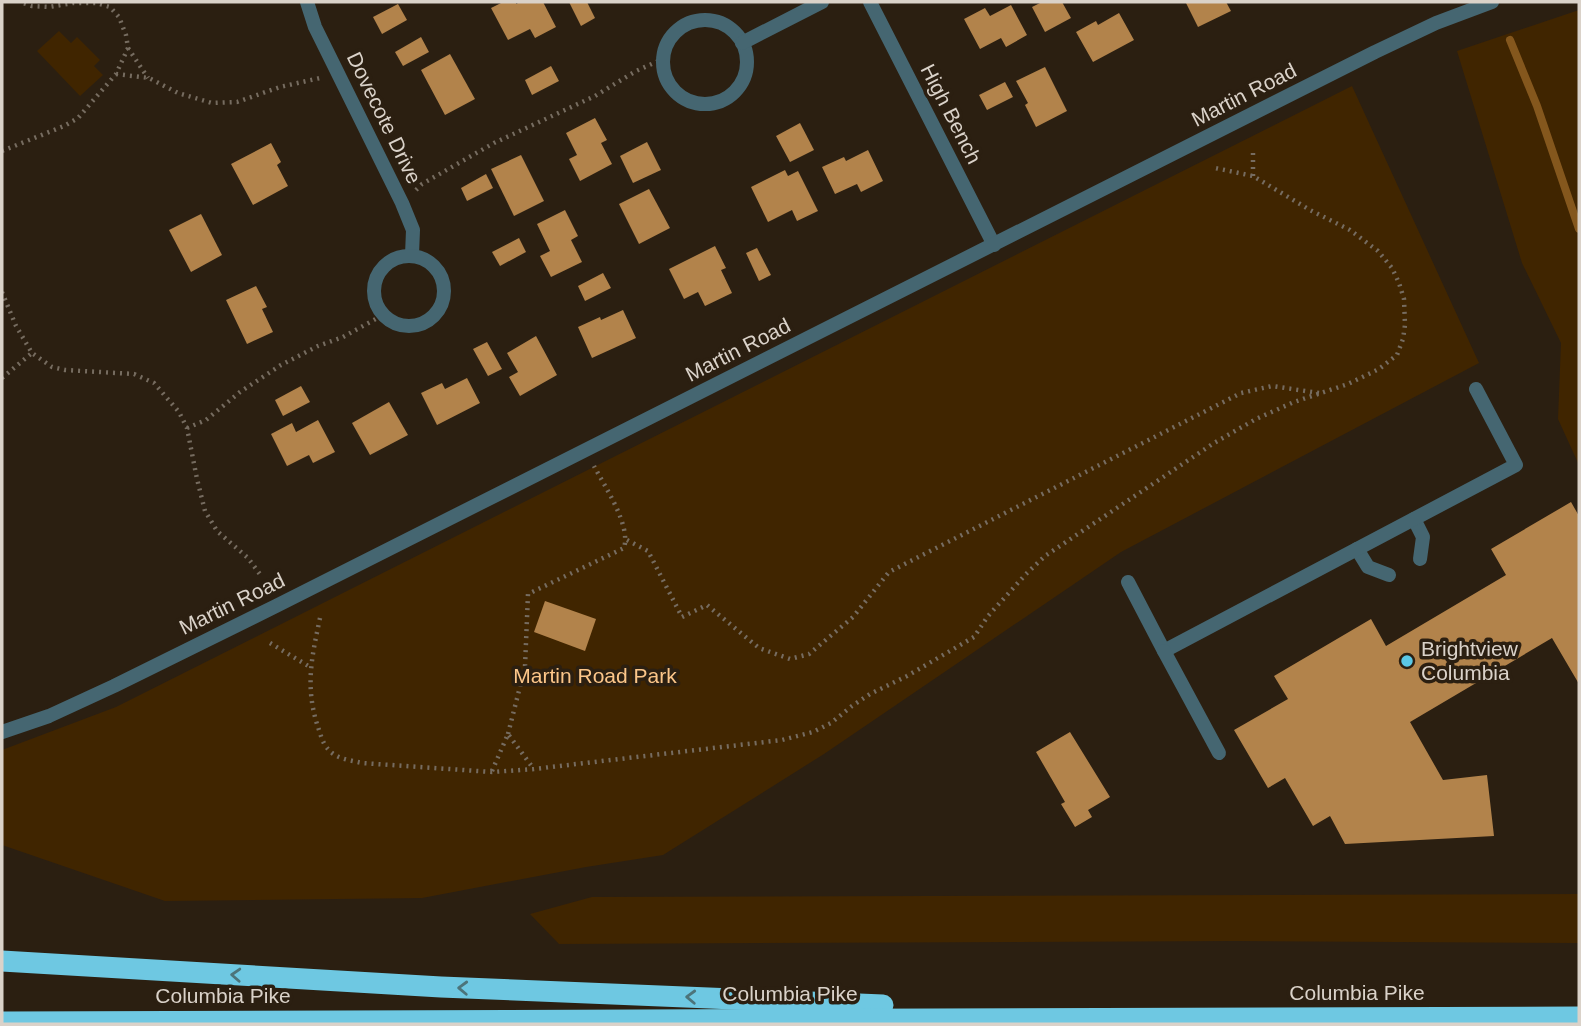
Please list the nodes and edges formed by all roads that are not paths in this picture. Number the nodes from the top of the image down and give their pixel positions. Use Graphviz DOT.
graph roads {
  1 [pos="307,2"];
  2 [pos="822,2"];
  3 [pos="870,2"];
  4 [pos="1492,2"];
  5 [pos="742,43"];
  6 [pos="994,245"];
  7 [pos="412,255"];
  8 [pos="1476,389"];
  9 [pos="1414,519"];
  10 [pos="1357,549"];
  11 [pos="1420,559"];
  12 [pos="1389,575"];
  13 [pos="1128,582"];
  14 [pos="1164,651"];
  15 [pos="2,732"];
  16 [pos="1219,752"];
  17 [pos="2,961"];
  18 [pos="1579,1017"];
  19 [pos="1200,1018"];
  20 [pos="2,1021"];
  1 -- 7 [label="street, Dovecote Drive"];
  2 -- 5 [label="street"];
  3 -- 6 [label="street, High Bench"];
  4 -- 6 [label="street, Martin Road"];
  5 -- 5 [label="street"];
  6 -- 15 [label="street, Martin Road"];
  7 -- 7 [label="street"];
  8 -- 9 [label="street"];
  9 -- 10 [label="street"];
  9 -- 11 [label="street"];
  10 -- 12 [label="street"];
  10 -- 14 [label="street"];
  13 -- 14 [label="street"];
  14 -- 16 [label="street"];
  19 -- 17 [label="highway, one-way"];
  18 -- 19 [label="highway, Columbia Pike"];
  19 -- 20 [label="highway, Columbia Pike"];
}
